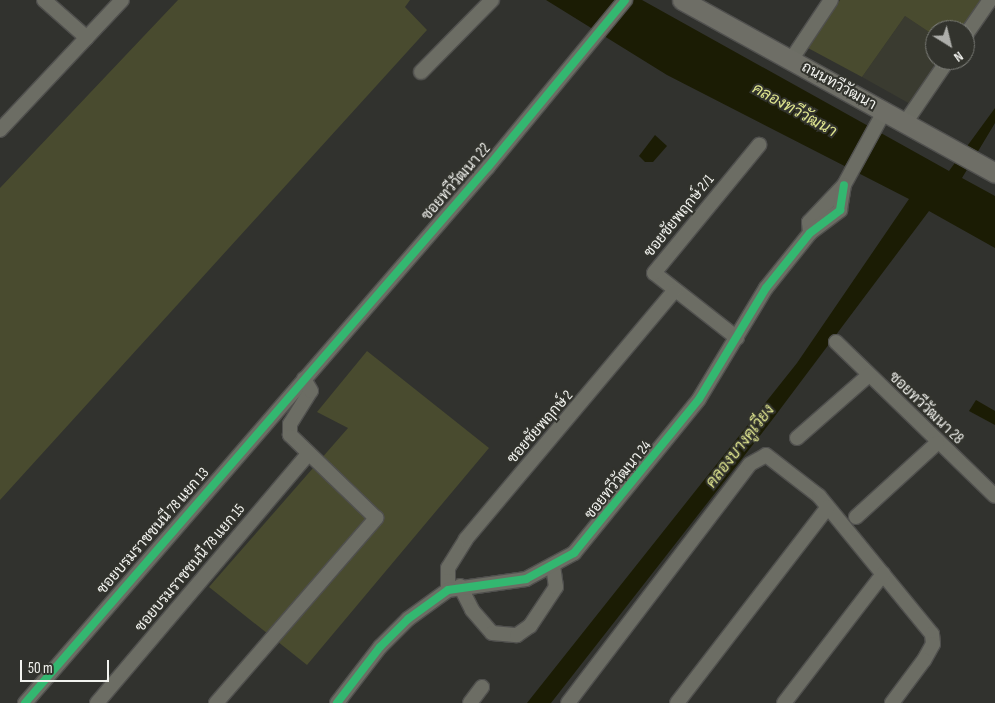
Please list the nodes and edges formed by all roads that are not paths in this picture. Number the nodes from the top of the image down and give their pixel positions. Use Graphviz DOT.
graph roads {
  1 [pos="44,0"];
  2 [pos="122,0"];
  3 [pos="492,0"];
  4 [pos="625,0"];
  5 [pos="831,0"];
  6 [pos="990,0"];
  7 [pos="686,1"];
  8 [pos="975,22"];
  9 [pos="87,38"];
  10 [pos="792,60"];
  11 [pos="941,70"];
  12 [pos="421,72"];
  13 [pos="884,112"];
  14 [pos="905,123"];
  15 [pos="0,130"];
  16 [pos="759,145"];
  17 [pos="995,173"];
  18 [pos="674,291"];
  19 [pos="737,338"];
  20 [pos="836,342"];
  21 [pos="869,375"];
  22 [pos="304,379"];
  23 [pos="797,438"];
  24 [pos="937,443"];
  25 [pos="308,454"];
  26 [pos="995,496"];
  27 [pos="828,507"];
  28 [pos="856,516"];
  29 [pos="554,566"];
  30 [pos="883,574"];
  31 [pos="454,588"];
  32 [pos="482,687"];
  33 [pos="343,701"];
  34 [pos="25,703"];
  35 [pos="98,703"];
  36 [pos="216,703"];
  37 [pos="470,703"];
  38 [pos="568,703"];
  39 [pos="676,703"];
  40 [pos="784,703"];
  41 [pos="892,703"];
  1 -- 9 [label="street"];
  2 -- 9 [label="street"];
  3 -- 12 [label="street"];
  4 -- 22 [label="street, ซอยทวีวัฒนา 22"];
  5 -- 10 [label="street"];
  6 -- 8 [label="street"];
  7 -- 10 [label="main road, ถนนทวีวัฒนา"];
  9 -- 15 [label="street"];
  10 -- 13 [label="main road, ถนนทวีวัฒนา"];
  11 -- 14 [label="street"];
  13 -- 14 [label="main road, ถนนทวีวัฒนา"];
  13 -- 19 [label="street, ซอยทวีวัฒนา 24"];
  14 -- 17 [label="main road, ถนนทวีวัฒนา"];
  16 -- 18 [label="street, ซอยชัยพฤกษ์ 2/1"];
  18 -- 19 [label="street, ซอยชัยพฤกษ์ 2/1"];
  18 -- 31 [label="street, ซอยชัยพฤกษ์ 2"];
  19 -- 29 [label="street, ซอยทวีวัฒนา 24"];
  20 -- 21 [label="street, ซอยทวีวัฒนา 28"];
  21 -- 23 [label="street"];
  21 -- 24 [label="street, ซอยทวีวัฒนา 28"];
  22 -- 25 [label="street"];
  22 -- 34 [label="street, ซอยบรมราชชนนี 78 แยก 13"];
  24 -- 26 [label="street, ซอยทวีวัฒนา 28"];
  24 -- 28 [label="street"];
  25 -- 35 [label="street, ซอยบรมราชชนนี 78 แยก 15"];
  25 -- 36 [label="street"];
  27 -- 30 [label="street"];
  27 -- 38 [label="street"];
  27 -- 39 [label="street"];
  29 -- 31 [label="street, ซอยทวีวัฒนา 24"];
  29 -- 31 [label="street"];
  30 -- 40 [label="street"];
  30 -- 41 [label="street"];
  31 -- 33 [label="street, ซอยทวีวัฒนา 24"];
  32 -- 37 [label="street"];
}
